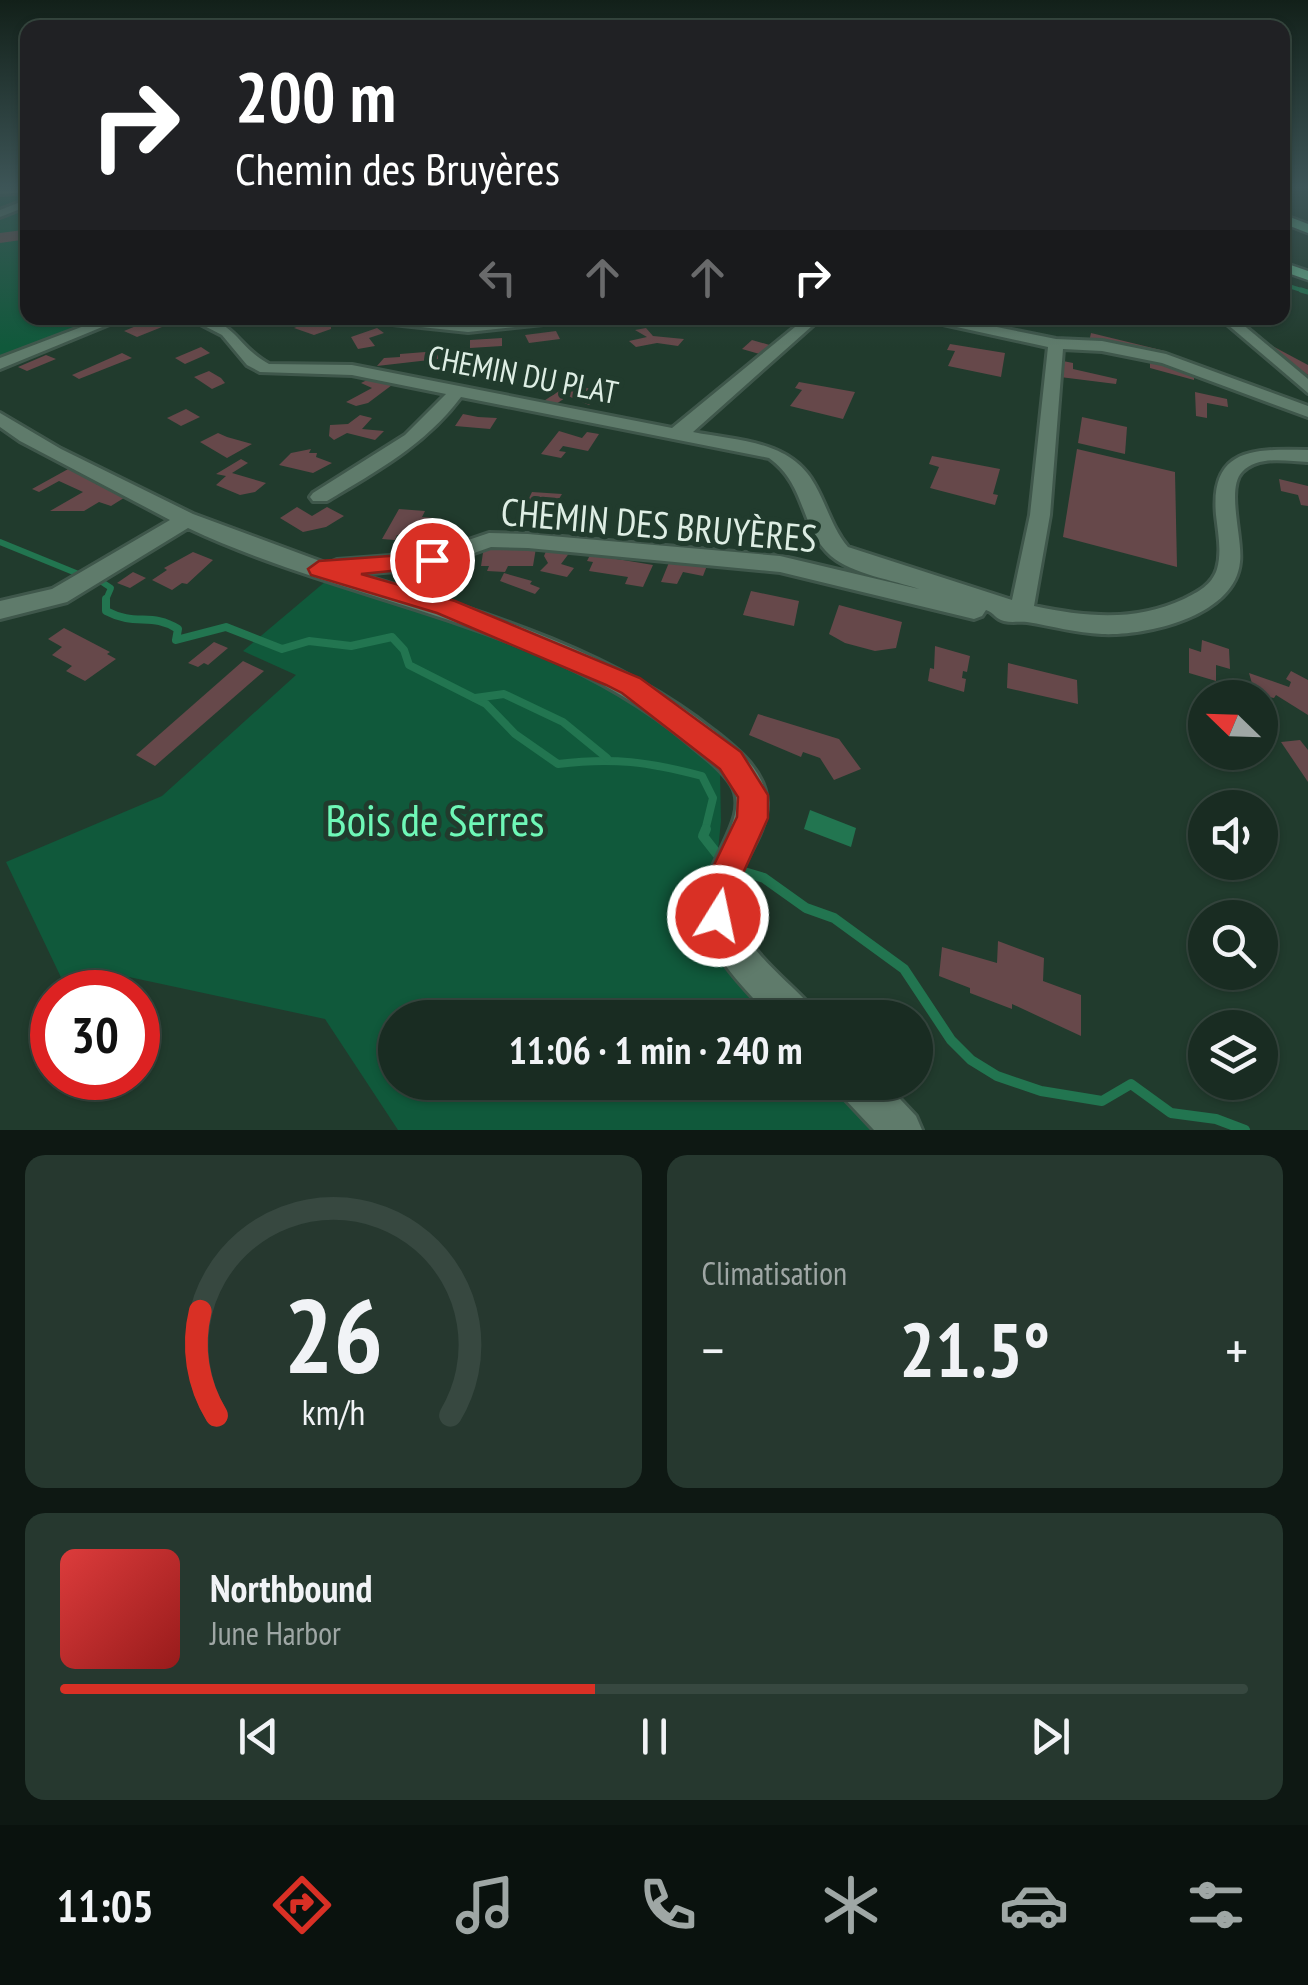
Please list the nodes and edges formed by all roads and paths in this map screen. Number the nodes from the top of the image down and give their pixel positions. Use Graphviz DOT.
graph roads {
  1 [pos="98,325"];
  2 [pos="211,325"];
  3 [pos="440,325"];
  4 [pos="496,325"];
  5 [pos="806,325"];
  6 [pos="967,325"];
  7 [pos="1235,325"];
  8 [pos="56,341"];
  9 [pos="1056,344"];
  10 [pos="0,345"];
  11 [pos="0,364"];
  12 [pos="1308,388"];
  13 [pos="456,392"];
  14 [pos="1308,412"];
  15 [pos="0,418"];
  16 [pos="674,434"];
  17 [pos="1308,456"];
  18 [pos="320,497"];
  19 [pos="184,521"];
  20 [pos="319,569"];
  21 [pos="0,610"];
  22 [pos="1022,612"];
  23 [pos="781,1000"];
  24 [pos="873,1100"];
  25 [pos="902,1130"];
  1 -- 8 [label="street"];
  2 -- 13 [label="street, CHEMIN DU PLAT"];
  3 -- 4 [label="street"];
  5 -- 16 [label="street"];
  6 -- 9 [label="street"];
  7 -- 12 [label="street"];
  8 -- 10 [label="street"];
  8 -- 11 [label="street"];
  9 -- 14 [label="street"];
  9 -- 22 [label="street"];
  13 -- 16 [label="street, CHEMIN DU PLAT"];
  13 -- 18 [label="street"];
  15 -- 19 [label="street"];
  16 -- 22 [label="street, CHEMIN DU PLAT"];
  17 -- 22 [label="street"];
  19 -- 20 [label="street"];
  19 -- 21 [label="street"];
  20 -- 22 [label="street, CHEMIN DES BRUYÈRES"];
  20 -- 23 [label="street"];
  24 -- 25 [label="street"];
}
